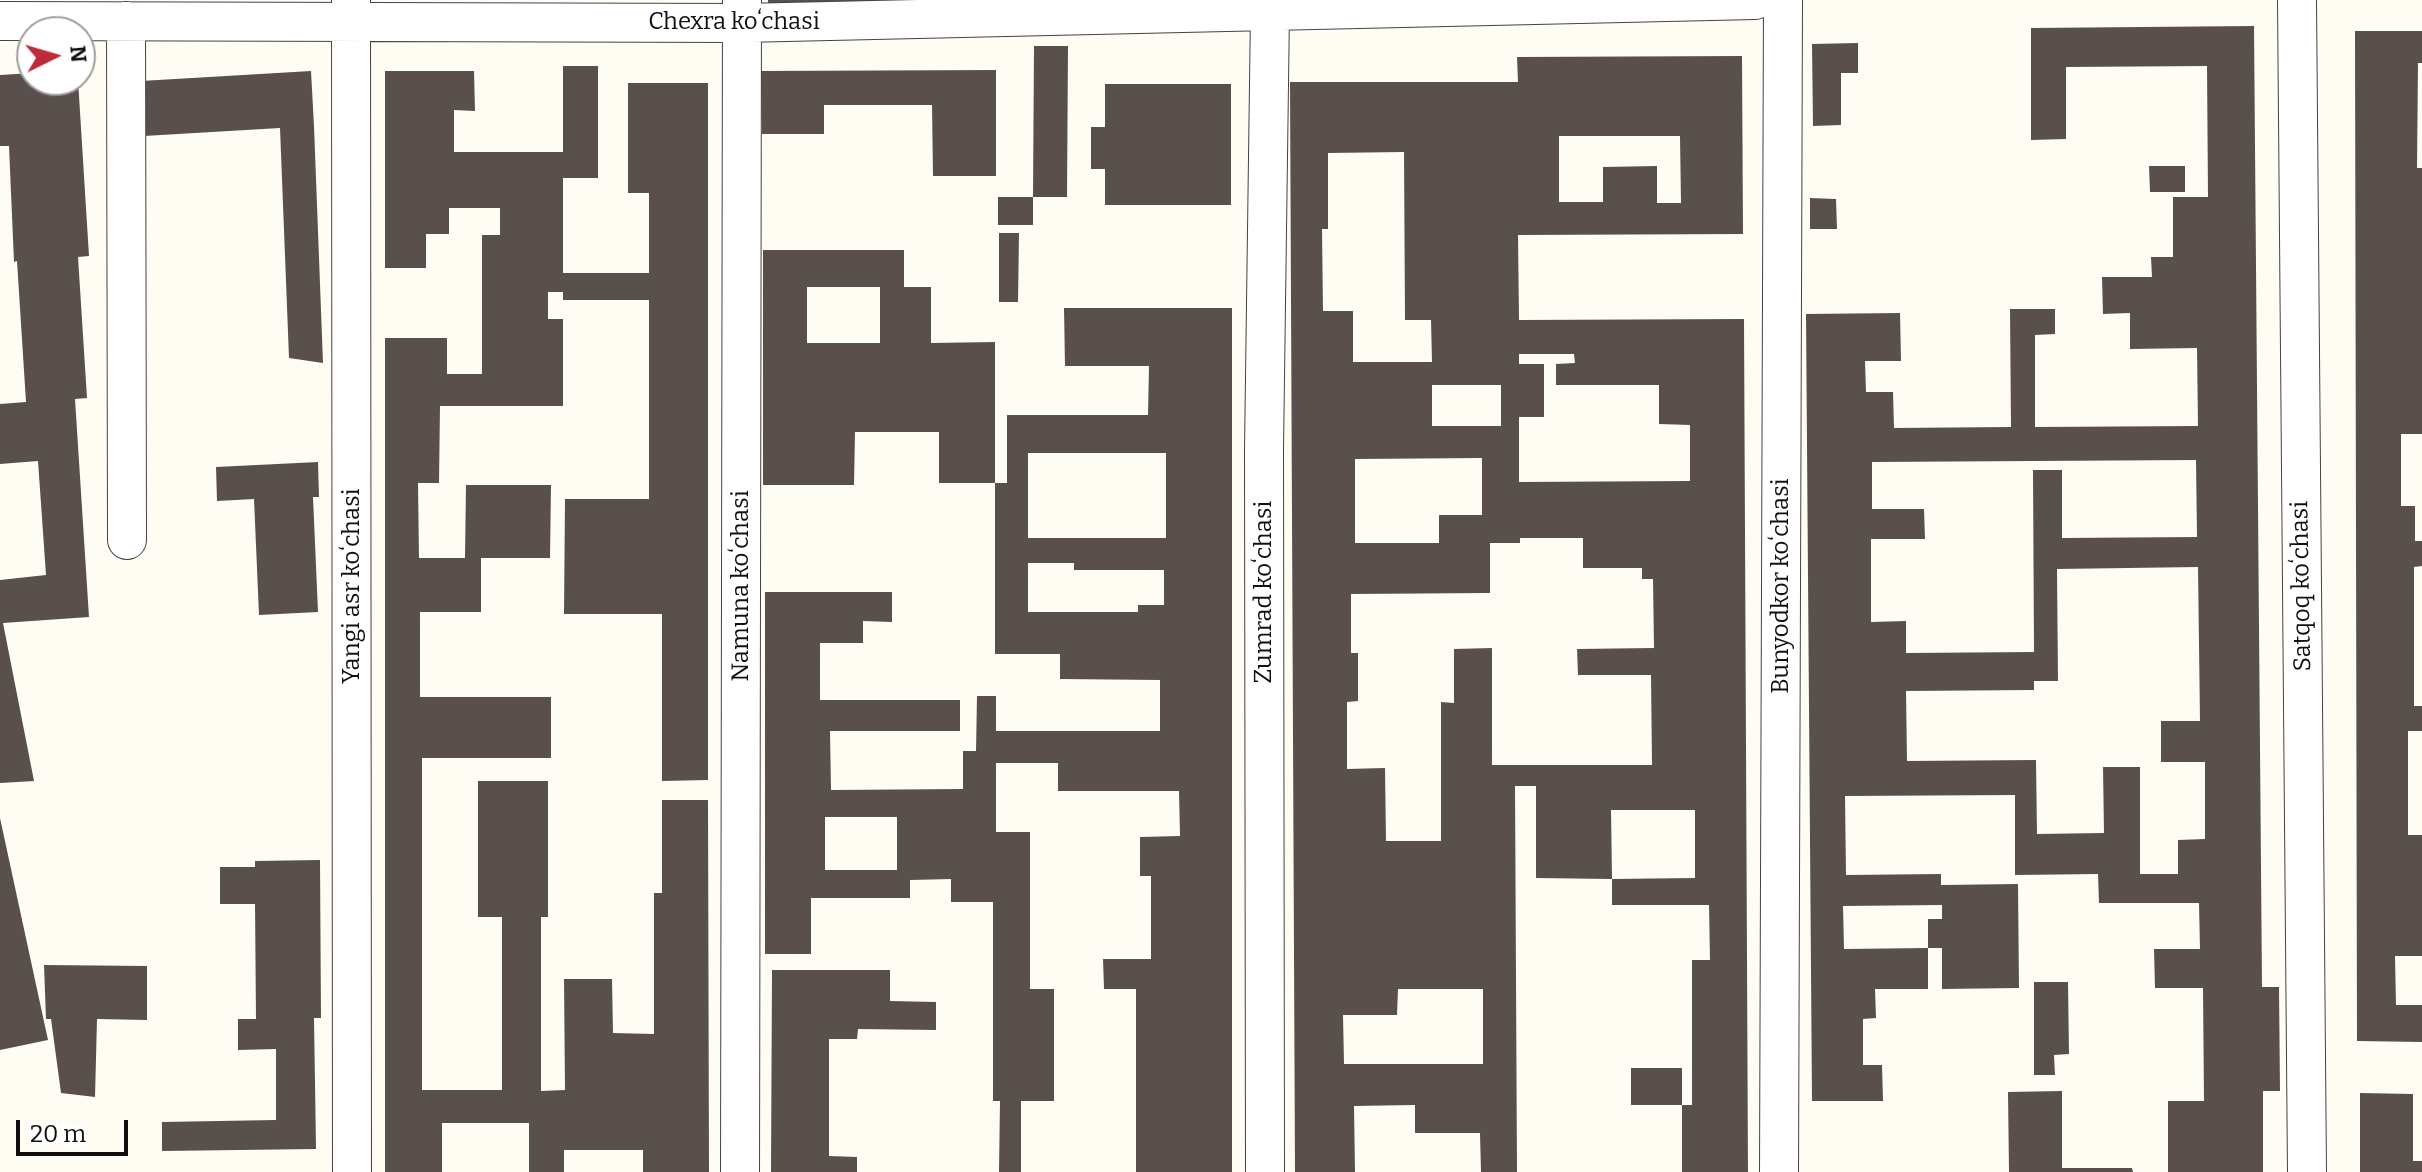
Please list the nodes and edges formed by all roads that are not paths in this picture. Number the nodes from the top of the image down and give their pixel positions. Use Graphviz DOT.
graph roads {
  1 [pos="1755,0"];
  2 [pos="1783,0"];
  3 [pos="2297,0"];
  4 [pos="351,11"];
  5 [pos="1270,11"];
  6 [pos="742,12"];
  7 [pos="0,21"];
  8 [pos="126,21"];
  9 [pos="127,540"];
  10 [pos="352,1172"];
  11 [pos="740,1172"];
  12 [pos="1265,1172"];
  13 [pos="1779,1172"];
  14 [pos="2307,1172"];
  1 -- 5 [label="street, Chexra koʻchasi"];
  2 -- 13 [label="street, Bunyodkor koʻchasi"];
  3 -- 14 [label="street, Satqoq koʻchasi"];
  4 -- 6 [label="street, Chexra koʻchasi"];
  4 -- 8 [label="street, Chexra koʻchasi"];
  4 -- 10 [label="street, Yangi asr koʻchasi"];
  5 -- 6 [label="street, Chexra koʻchasi"];
  5 -- 12 [label="street, Zumrad koʻchasi"];
  6 -- 11 [label="street, Namuna koʻchasi"];
  7 -- 8 [label="street, Chexra koʻchasi"];
  8 -- 9 [label="street"];
}
